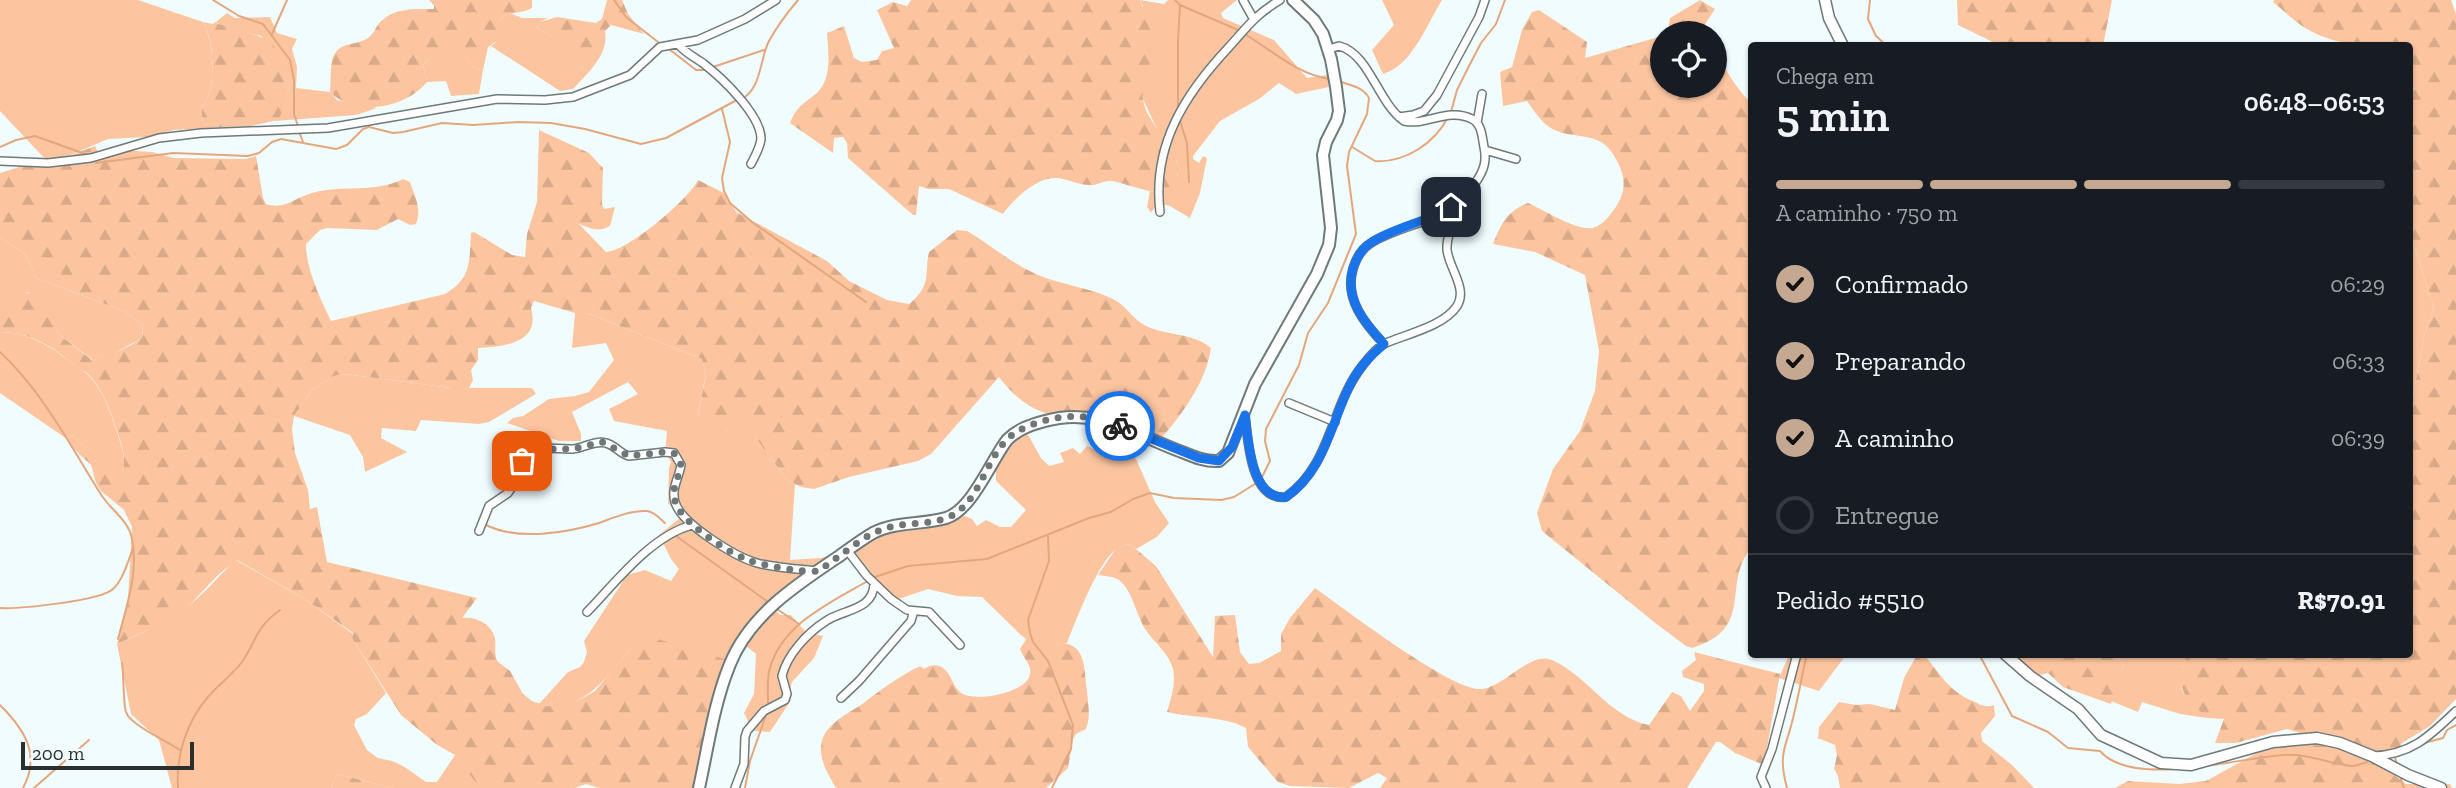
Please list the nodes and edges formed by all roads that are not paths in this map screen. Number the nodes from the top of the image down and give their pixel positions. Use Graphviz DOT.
graph roads {
  1 [pos="776,0"];
  2 [pos="1243,0"];
  3 [pos="1280,0"];
  4 [pos="1293,0"];
  5 [pos="1485,0"];
  6 [pos="1825,0"];
  7 [pos="1253,18"];
  8 [pos="1841,42"];
  9 [pos="678,44"];
  10 [pos="1329,49"];
  11 [pos="1482,94"];
  12 [pos="1398,117"];
  13 [pos="1477,123"];
  14 [pos="1485,150"];
  15 [pos="1517,159"];
  16 [pos="0,161"];
  17 [pos="751,164"];
  18 [pos="1463,199"];
  19 [pos="1160,212"];
  20 [pos="1384,344"];
  21 [pos="1289,403"];
  22 [pos="1245,415"];
  23 [pos="1335,422"];
  24 [pos="692,525"];
  25 [pos="479,531"];
  26 [pos="847,550"];
  27 [pos="817,571"];
  28 [pos="874,583"];
  29 [pos="911,611"];
  30 [pos="587,612"];
  31 [pos="960,645"];
  32 [pos="1796,658"];
  33 [pos="2009,658"];
  34 [pos="841,698"];
  35 [pos="2456,711"];
  36 [pos="2372,756"];
  37 [pos="1761,777"];
  38 [pos="699,788"];
  39 [pos="735,788"];
  40 [pos="1755,788"];
  41 [pos="1766,788"];
  42 [pos="2441,788"];
  1 -- 9 [label="street"];
  2 -- 7 [label="street"];
  3 -- 7 [label="street"];
  4 -- 10 [label="main road"];
  5 -- 12 [label="street"];
  6 -- 8 [label="street"];
  7 -- 19 [label="street"];
  9 -- 16 [label="street"];
  9 -- 17 [label="street"];
  10 -- 12 [label="street"];
  10 -- 22 [label="main road"];
  11 -- 13 [label="street"];
  12 -- 13 [label="street"];
  13 -- 14 [label="street"];
  14 -- 15 [label="street"];
  14 -- 18 [label="street"];
  18 -- 20 [label="street"];
  18 -- 20 [label="street"];
  20 -- 23 [label="street"];
  21 -- 23 [label="street"];
  22 -- 23 [label="street"];
  22 -- 26 [label="main road"];
  24 -- 25 [label="street"];
  24 -- 27 [label="street"];
  24 -- 30 [label="street"];
  26 -- 27 [label="main road"];
  26 -- 28 [label="street"];
  27 -- 38 [label="main road"];
  28 -- 29 [label="street"];
  28 -- 39 [label="street"];
  29 -- 31 [label="street"];
  29 -- 34 [label="street"];
  32 -- 37 [label="street"];
  33 -- 36 [label="street"];
  35 -- 36 [label="street"];
  36 -- 42 [label="street"];
  37 -- 40 [label="street"];
  37 -- 41 [label="street"];
}
